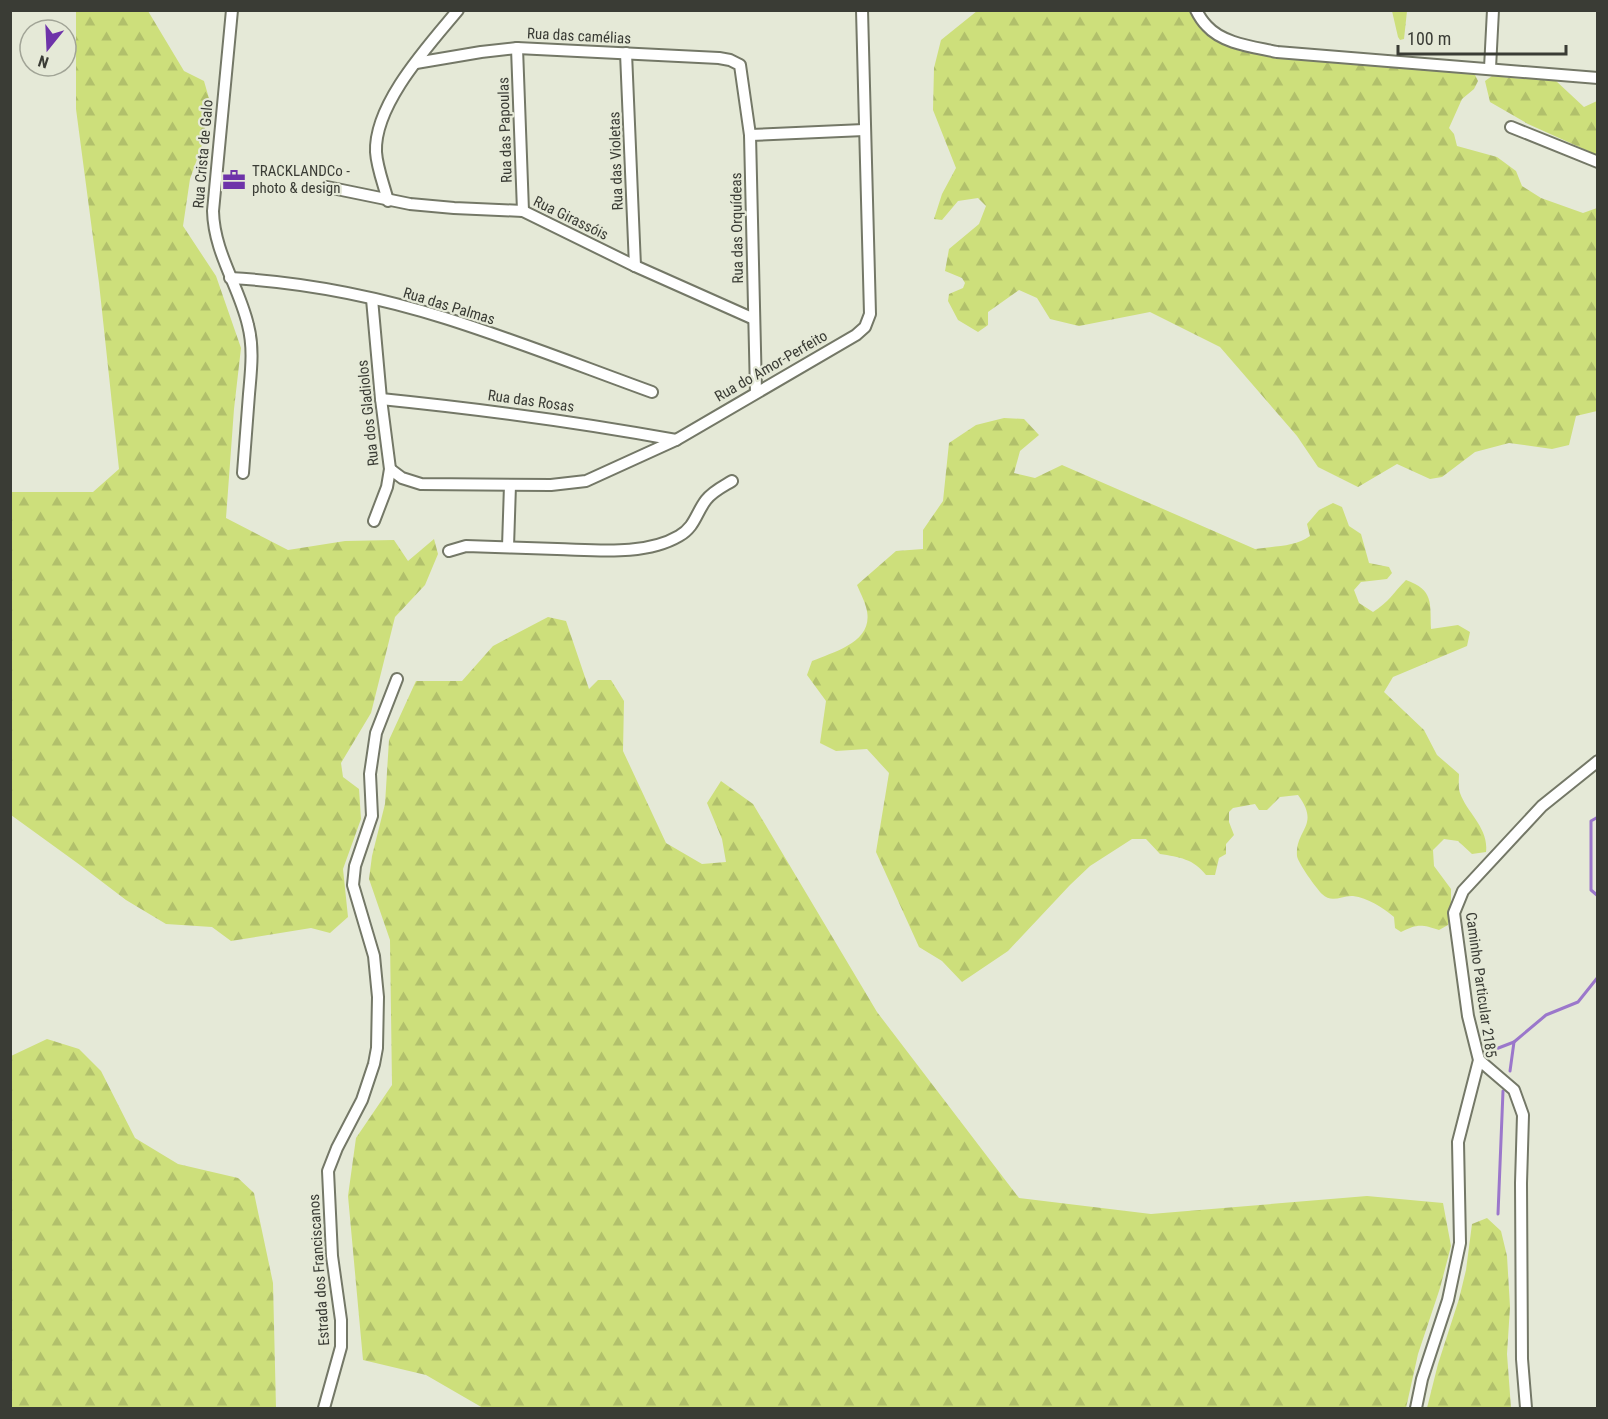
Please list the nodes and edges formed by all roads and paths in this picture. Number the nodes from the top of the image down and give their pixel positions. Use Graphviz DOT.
graph roads {
  1 [pos="232,10"];
  2 [pos="458,10"];
  3 [pos="862,10"];
  4 [pos="1196,10"];
  5 [pos="1493,10"];
  6 [pos="518,48"];
  7 [pos="626,53"];
  8 [pos="416,63"];
  9 [pos="740,65"];
  10 [pos="1491,68"];
  11 [pos="1598,78"];
  12 [pos="1511,127"];
  13 [pos="864,130"];
  14 [pos="750,135"];
  15 [pos="1598,162"];
  16 [pos="327,187"];
  17 [pos="388,201"];
  18 [pos="523,211"];
  19 [pos="635,267"];
  20 [pos="230,278"];
  21 [pos="372,299"];
  22 [pos="754,319"];
  23 [pos="652,392"];
  24 [pos="756,392"];
  25 [pos="381,399"];
  26 [pos="676,440"];
  27 [pos="390,469"];
  28 [pos="243,473"];
  29 [pos="732,481"];
  30 [pos="510,485"];
  31 [pos="374,520"];
  32 [pos="508,548"];
  33 [pos="449,551"];
  34 [pos="397,680"];
  35 [pos="1598,761"];
  36 [pos="1479,1060"];
  37 [pos="324,1408"];
  38 [pos="1416,1408"];
  39 [pos="1526,1408"];
  1 -- 20 [label="street, Rua Crista de Galo"];
  2 -- 8 [label="street"];
  3 -- 13 [label="street, Rua do Amor-Perfeito"];
  4 -- 10 [label="street"];
  5 -- 10 [label="street"];
  6 -- 7 [label="street, Rua das camélias"];
  6 -- 8 [label="street, Rua das camélias"];
  6 -- 18 [label="street, Rua das Papoulas"];
  7 -- 9 [label="street, Rua das camélias"];
  7 -- 19 [label="street, Rua das Violetas"];
  8 -- 17 [label="street"];
  9 -- 14 [label="street, Rua das Orquídeas"];
  10 -- 11 [label="street"];
  12 -- 15 [label="street"];
  13 -- 14 [label="street"];
  13 -- 24 [label="street, Rua do Amor-Perfeito"];
  14 -- 22 [label="street, Rua das Orquídeas"];
  16 -- 17 [label="street, Rua Girassóis"];
  17 -- 18 [label="street, Rua Girassóis"];
  18 -- 19 [label="street, Rua Girassóis"];
  19 -- 22 [label="street, Rua Girassóis"];
  20 -- 21 [label="street, Rua das Palmas"];
  20 -- 28 [label="street, Rua Crista de Galo"];
  21 -- 23 [label="street, Rua das Palmas"];
  21 -- 25 [label="street, Rua dos Gladiolos"];
  22 -- 24 [label="street, Rua das Orquídeas"];
  24 -- 26 [label="street, Rua do Amor-Perfeito"];
  25 -- 26 [label="street, Rua das Rosas"];
  25 -- 27 [label="street, Rua dos Gladiolos"];
  26 -- 30 [label="street, Rua do Amor-Perfeito"];
  27 -- 30 [label="street, Rua do Amor-Perfeito"];
  27 -- 31 [label="street, Rua dos Gladiolos"];
  29 -- 32 [label="street"];
  30 -- 32 [label="street"];
  32 -- 33 [label="street"];
  34 -- 37 [label="street, Estrada dos Franciscanos"];
  35 -- 36 [label="street, Caminho Particular 2185"];
  36 -- 38 [label="street, Caminho Particular 2185"];
  36 -- 39 [label="street"];
}
